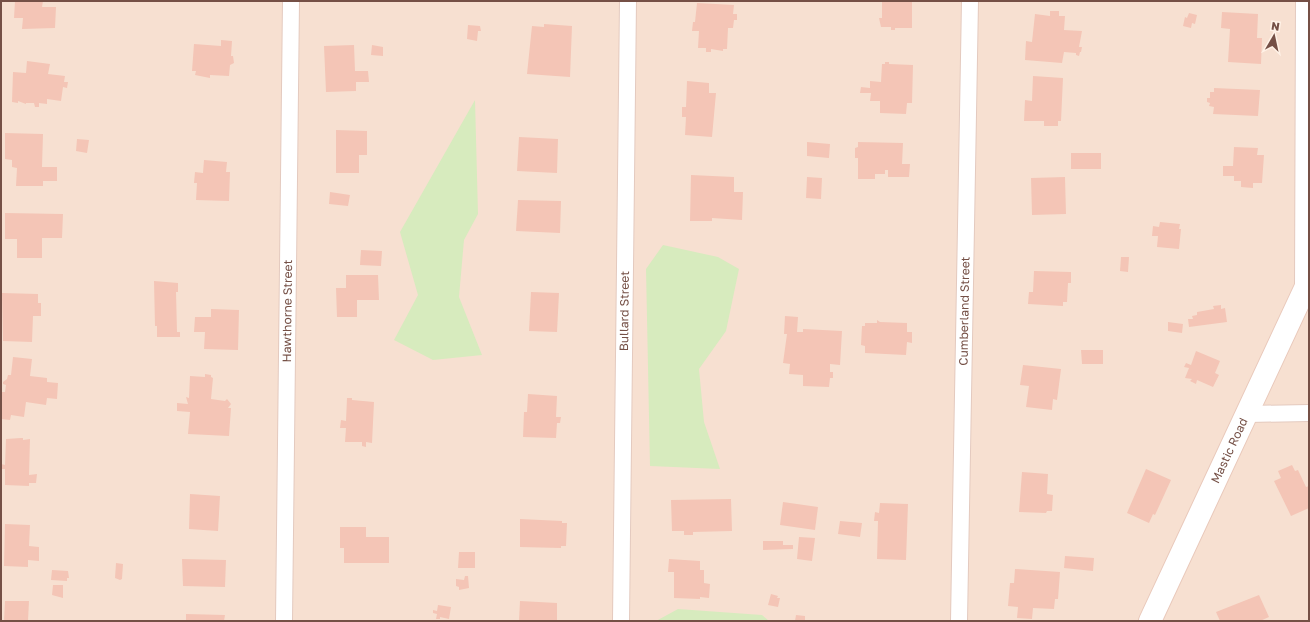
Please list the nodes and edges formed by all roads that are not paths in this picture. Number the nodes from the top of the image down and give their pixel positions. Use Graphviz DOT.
graph roads {
  1 [pos="291,1"];
  2 [pos="628,1"];
  3 [pos="970,1"];
  4 [pos="1304,1"];
  5 [pos="1306,285"];
  6 [pos="1309,413"];
  7 [pos="1248,414"];
  8 [pos="284,621"];
  9 [pos="621,621"];
  10 [pos="959,621"];
  11 [pos="1150,621"];
  1 -- 8 [label="street, Hawthorne Street"];
  2 -- 9 [label="street, Bullard Street"];
  3 -- 10 [label="street, Cumberland Street"];
  4 -- 5 [label="street"];
  5 -- 7 [label="main road, Mastic Road"];
  6 -- 7 [label="street"];
  7 -- 11 [label="main road, Mastic Road"];
}
